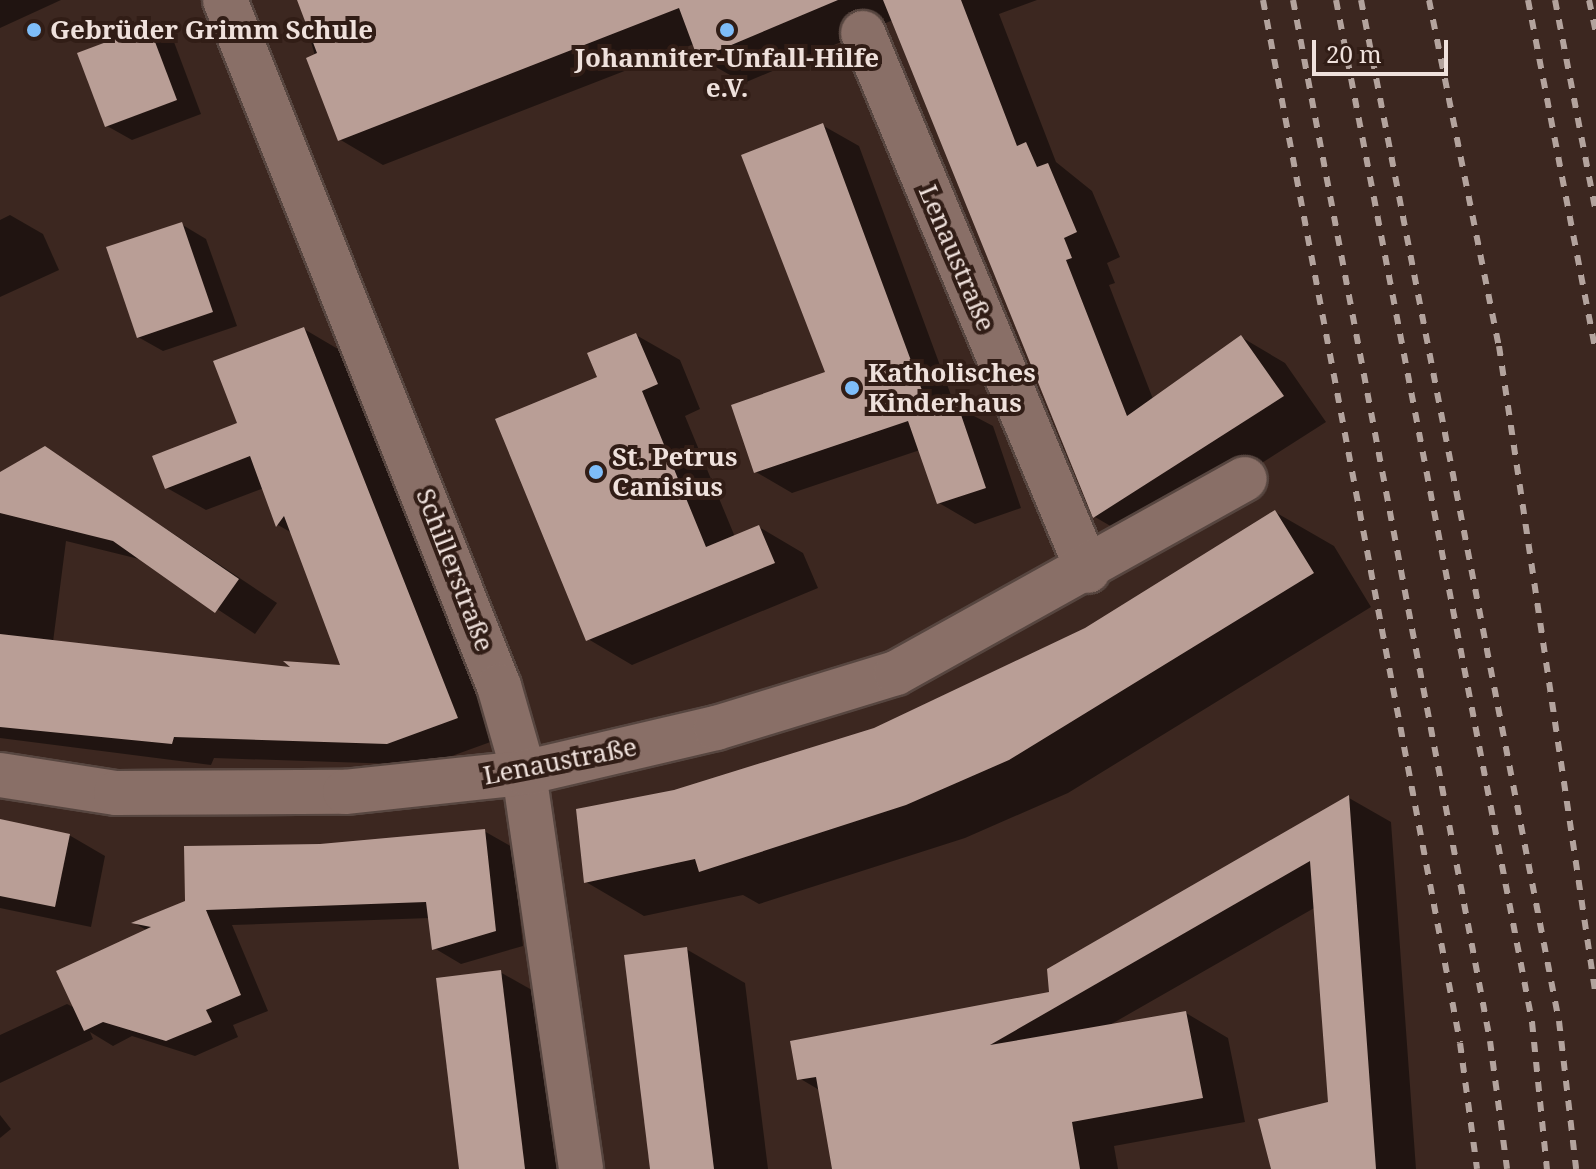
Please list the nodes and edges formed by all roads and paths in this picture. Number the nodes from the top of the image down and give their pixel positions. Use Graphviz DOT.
graph roads {
  1 [pos="225,0"];
  2 [pos="863,33"];
  3 [pos="1245,479"];
  4 [pos="1088,571"];
  5 [pos="524,773"];
  6 [pos="0,775"];
  7 [pos="581,1169"];
  1 -- 5 [label="street, Schillerstraße"];
  2 -- 4 [label="street, Lenaustraße"];
  3 -- 4 [label="street, Lenaustraße"];
  4 -- 5 [label="street, Lenaustraße"];
  5 -- 6 [label="street, Lenaustraße"];
  5 -- 7 [label="street, Schillerstraße"];
}
